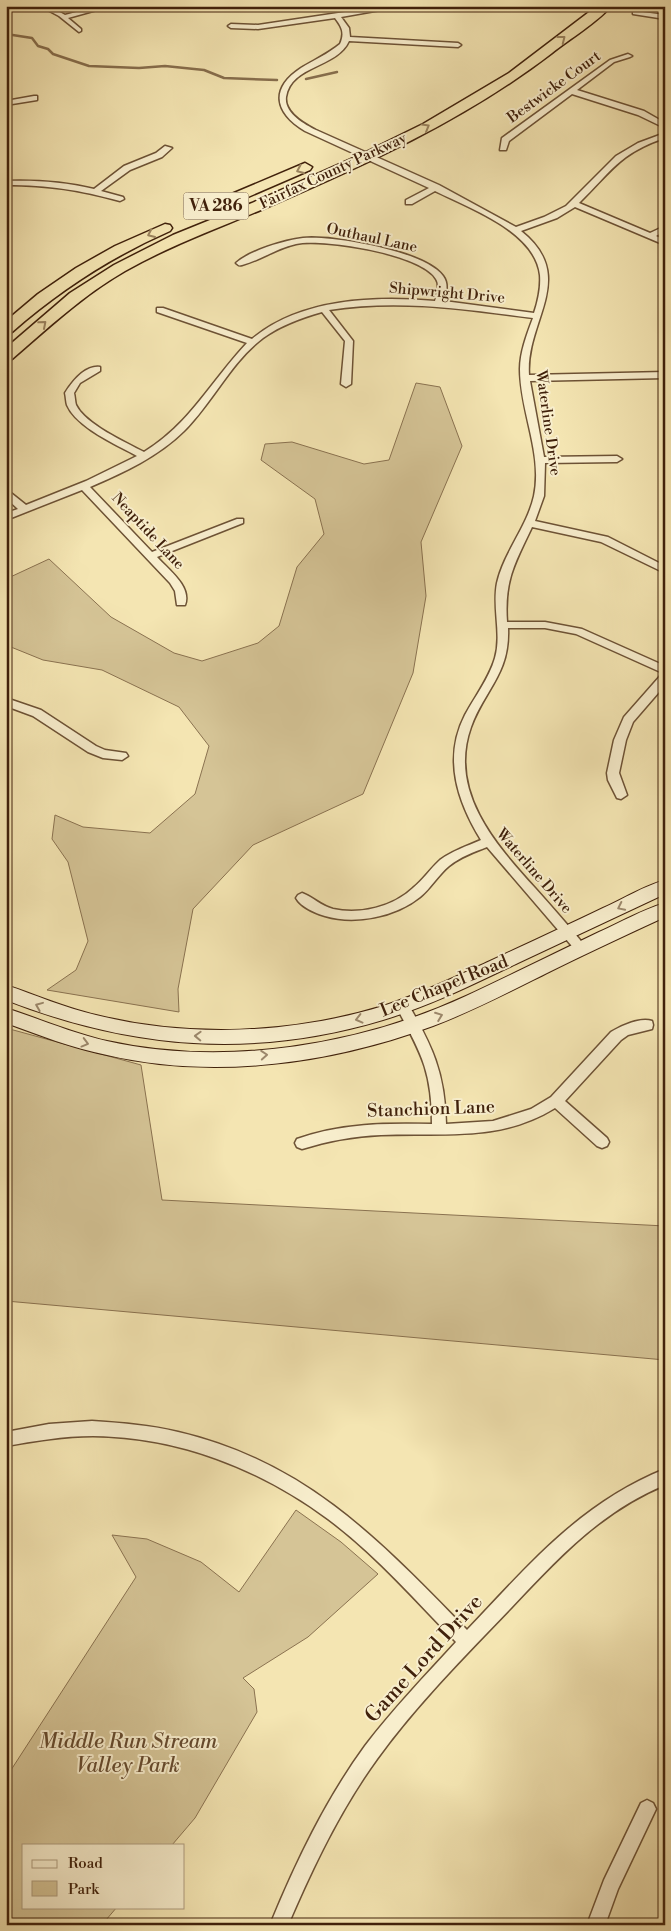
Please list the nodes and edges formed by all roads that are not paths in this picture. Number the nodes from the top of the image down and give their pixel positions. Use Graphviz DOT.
graph roads {
  1 [pos="43,6"];
  2 [pos="108,6"];
  3 [pos="400,6"];
  4 [pos="605,6"];
  5 [pos="635,14"];
  6 [pos="337,16"];
  7 [pos="63,17"];
  8 [pos="665,17"];
  9 [pos="231,26"];
  10 [pos="79,30"];
  11 [pos="346,39"];
  12 [pos="458,45"];
  13 [pos="628,56"];
  14 [pos="571,91"];
  15 [pos="34,98"];
  16 [pos="6,104"];
  17 [pos="665,126"];
  18 [pos="665,134"];
  19 [pos="364,142"];
  20 [pos="168,148"];
  21 [pos="349,148"];
  22 [pos="503,148"];
  23 [pos="367,157"];
  24 [pos="6,183"];
  25 [pos="436,188"];
  26 [pos="97,190"];
  27 [pos="120,198"];
  28 [pos="409,202"];
  29 [pos="574,204"];
  30 [pos="196,214"];
  31 [pos="179,221"];
  32 [pos="665,228"];
  33 [pos="516,230"];
  34 [pos="650,236"];
  35 [pos="665,242"];
  36 [pos="240,263"];
  37 [pos="439,303"];
  38 [pos="324,309"];
  39 [pos="160,310"];
  40 [pos="537,316"];
  41 [pos="6,328"];
  42 [pos="253,342"];
  43 [pos="6,356"];
  44 [pos="98,369"];
  45 [pos="665,375"];
  46 [pos="526,378"];
  47 [pos="346,384"];
  48 [pos="143,456"];
  49 [pos="617,459"];
  50 [pos="540,460"];
  51 [pos="83,485"];
  52 [pos="6,492"];
  53 [pos="24,510"];
  54 [pos="6,517"];
  55 [pos="240,521"];
  56 [pos="529,523"];
  57 [pos="152,556"];
  58 [pos="665,570"];
  59 [pos="180,603"];
  60 [pos="504,625"];
  61 [pos="665,670"];
  62 [pos="665,678"];
  63 [pos="6,702"];
  64 [pos="122,756"];
  65 [pos="621,795"];
  66 [pos="488,842"];
  67 [pos="665,886"];
  68 [pos="302,898"];
  69 [pos="665,909"];
  70 [pos="567,933"];
  71 [pos="581,949"];
  72 [pos="6,992"];
  73 [pos="402,1006"];
  74 [pos="6,1015"];
  75 [pos="647,1025"];
  76 [pos="413,1026"];
  77 [pos="556,1101"];
  78 [pos="440,1130"];
  79 [pos="302,1142"];
  80 [pos="602,1142"];
  81 [pos="6,1439"];
  82 [pos="665,1477"];
  83 [pos="467,1642"];
  84 [pos="647,1809"];
  85 [pos="279,1925"];
  86 [pos="596,1925"];
  1 -- 7 [label="street"];
  2 -- 7 [label="street"];
  3 -- 6 [label="street"];
  23 -- 4 [label="highway, Fairfax County Parkway / VA 286, one-way"];
  5 -- 8 [label="street"];
  6 -- 9 [label="street"];
  6 -- 11 [label="street"];
  7 -- 10 [label="street"];
  11 -- 12 [label="street"];
  11 -- 21 [label="street, Waterline Drive"];
  13 -- 14 [label="street, Bestwicke Court"];
  14 -- 17 [label="street"];
  14 -- 22 [label="street, Bestwicke Court"];
  15 -- 16 [label="street"];
  18 -- 29 [label="street"];
  19 -- 21 [label="highway, Fairfax County Parkway / VA 286"];
  20 -- 26 [label="street"];
  21 -- 23 [label="street, Waterline Drive"];
  21 -- 30 [label="highway, Fairfax County Parkway / VA 286, one-way"];
  23 -- 25 [label="street, Waterline Drive"];
  43 -- 23 [label="highway, Fairfax County Parkway / VA 286, one-way"];
  24 -- 26 [label="street"];
  25 -- 28 [label="street"];
  25 -- 33 [label="street, Waterline Drive"];
  26 -- 27 [label="street"];
  29 -- 33 [label="street"];
  29 -- 34 [label="street"];
  31 -- 41 [label="highway, VA 286, one-way"];
  32 -- 34 [label="street"];
  33 -- 40 [label="street, Waterline Drive"];
  34 -- 35 [label="street"];
  36 -- 37 [label="street, Outhaul Lane"];
  37 -- 38 [label="street, Shipwright Drive"];
  37 -- 40 [label="street, Shipwright Drive"];
  38 -- 42 [label="street, Shipwright Drive"];
  38 -- 47 [label="street"];
  39 -- 42 [label="street"];
  40 -- 46 [label="street, Waterline Drive"];
  42 -- 48 [label="street, Shipwright Drive"];
  44 -- 48 [label="street"];
  45 -- 46 [label="street"];
  46 -- 50 [label="street, Waterline Drive"];
  48 -- 51 [label="street, Shipwright Drive"];
  49 -- 50 [label="street"];
  50 -- 56 [label="street, Waterline Drive"];
  51 -- 53 [label="street, Shipwright Drive"];
  51 -- 57 [label="street, Neaptide Lane"];
  52 -- 53 [label="street"];
  53 -- 54 [label="street, Shipwright Drive"];
  55 -- 57 [label="street"];
  56 -- 58 [label="street"];
  56 -- 60 [label="street, Waterline Drive"];
  57 -- 59 [label="street, Neaptide Lane"];
  60 -- 61 [label="street"];
  60 -- 66 [label="street, Waterline Drive"];
  62 -- 65 [label="street"];
  63 -- 64 [label="street"];
  66 -- 68 [label="street"];
  66 -- 70 [label="street, Waterline Drive"];
  67 -- 70 [label="main road, Lee Chapel Road, one-way"];
  69 -- 71 [label="main road, Lee Chapel Road"];
  70 -- 71 [label="street, Waterline Drive"];
  70 -- 73 [label="main road, Lee Chapel Road"];
  76 -- 71 [label="main road, Lee Chapel Road, one-way"];
  73 -- 72 [label="main road, Lee Chapel Road, one-way"];
  73 -- 76 [label="street"];
  74 -- 76 [label="main road, Lee Chapel Road, one-way"];
  75 -- 77 [label="street, Stanchion Lane"];
  76 -- 78 [label="street"];
  77 -- 78 [label="street, Stanchion Lane"];
  77 -- 80 [label="street"];
  78 -- 79 [label="street, Stanchion Lane"];
  81 -- 83 [label="street"];
  82 -- 83 [label="street, Game Lord Drive"];
  83 -- 85 [label="street, Game Lord Drive"];
  84 -- 86 [label="street"];
}
